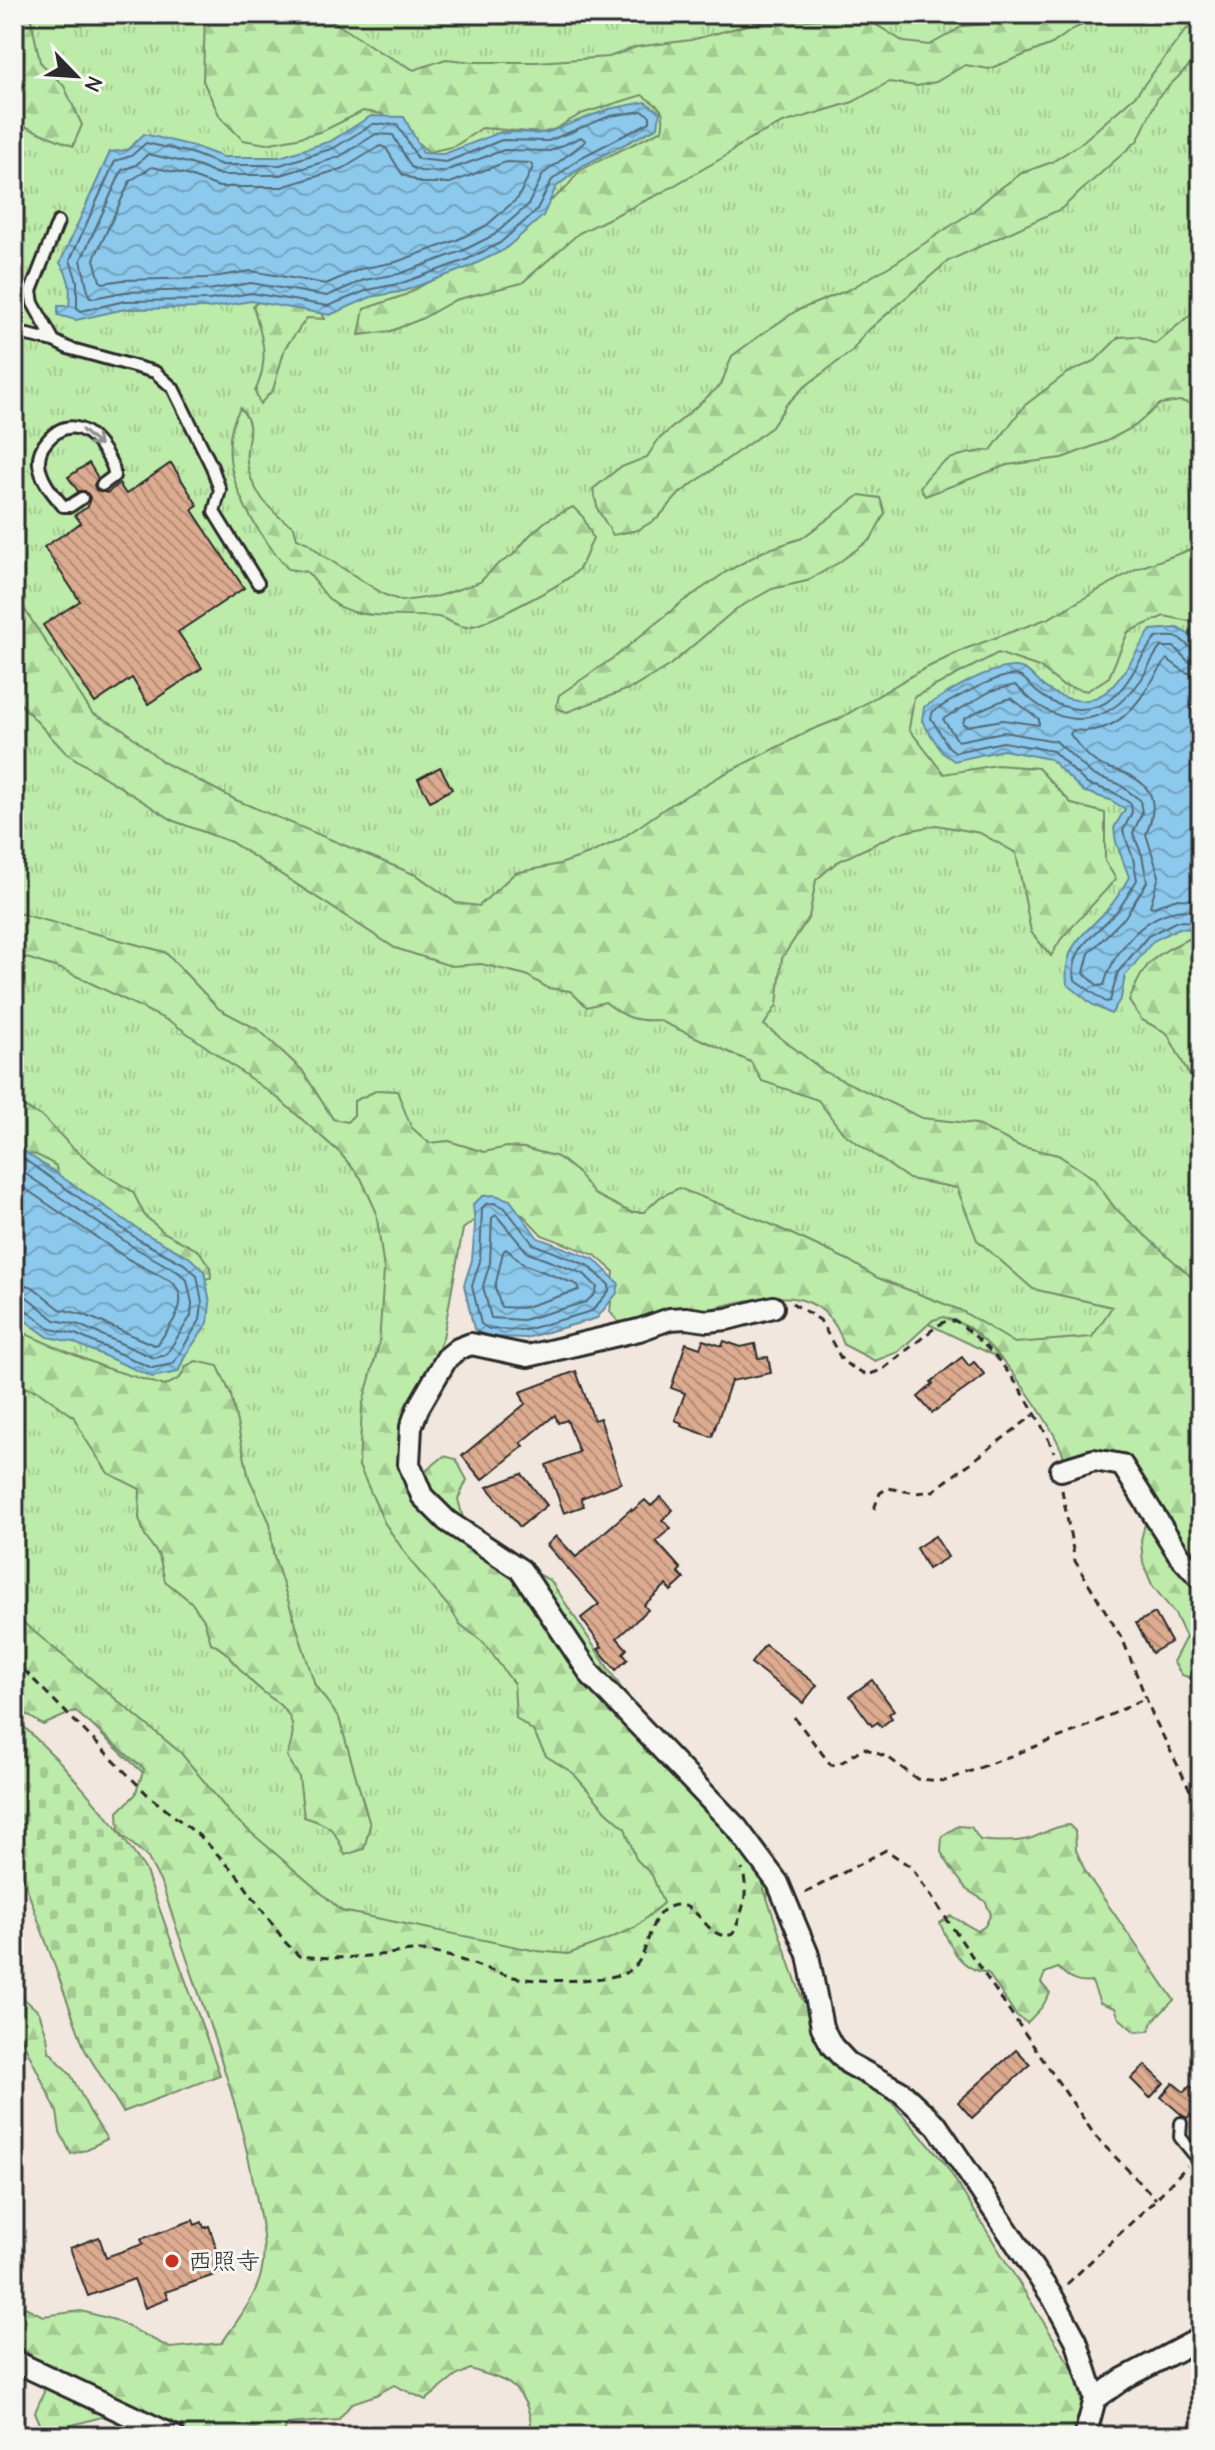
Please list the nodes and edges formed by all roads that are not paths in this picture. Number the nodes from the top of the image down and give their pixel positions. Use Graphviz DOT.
graph roads {
  1 [pos="58,222"];
  2 [pos="14,332"];
  3 [pos="54,341"];
  4 [pos="102,485"];
  5 [pos="82,498"];
  6 [pos="258,583"];
  7 [pos="773,1307"];
  8 [pos="1061,1470"];
  9 [pos="1201,1579"];
  10 [pos="1181,2123"];
  11 [pos="1198,2160"];
  12 [pos="1201,2338"];
  13 [pos="14,2361"];
  14 [pos="1095,2399"];
  15 [pos="174,2436"];
  16 [pos="1085,2436"];
  1 -- 3 [label="lane"];
  2 -- 3 [label="lane"];
  3 -- 6 [label="lane"];
  5 -- 4 [label="lane, one-way"];
  7 -- 14 [label="street"];
  8 -- 9 [label="street"];
  10 -- 11 [label="lane"];
  12 -- 14 [label="street"];
  13 -- 15 [label="street"];
  14 -- 16 [label="street"];
}
